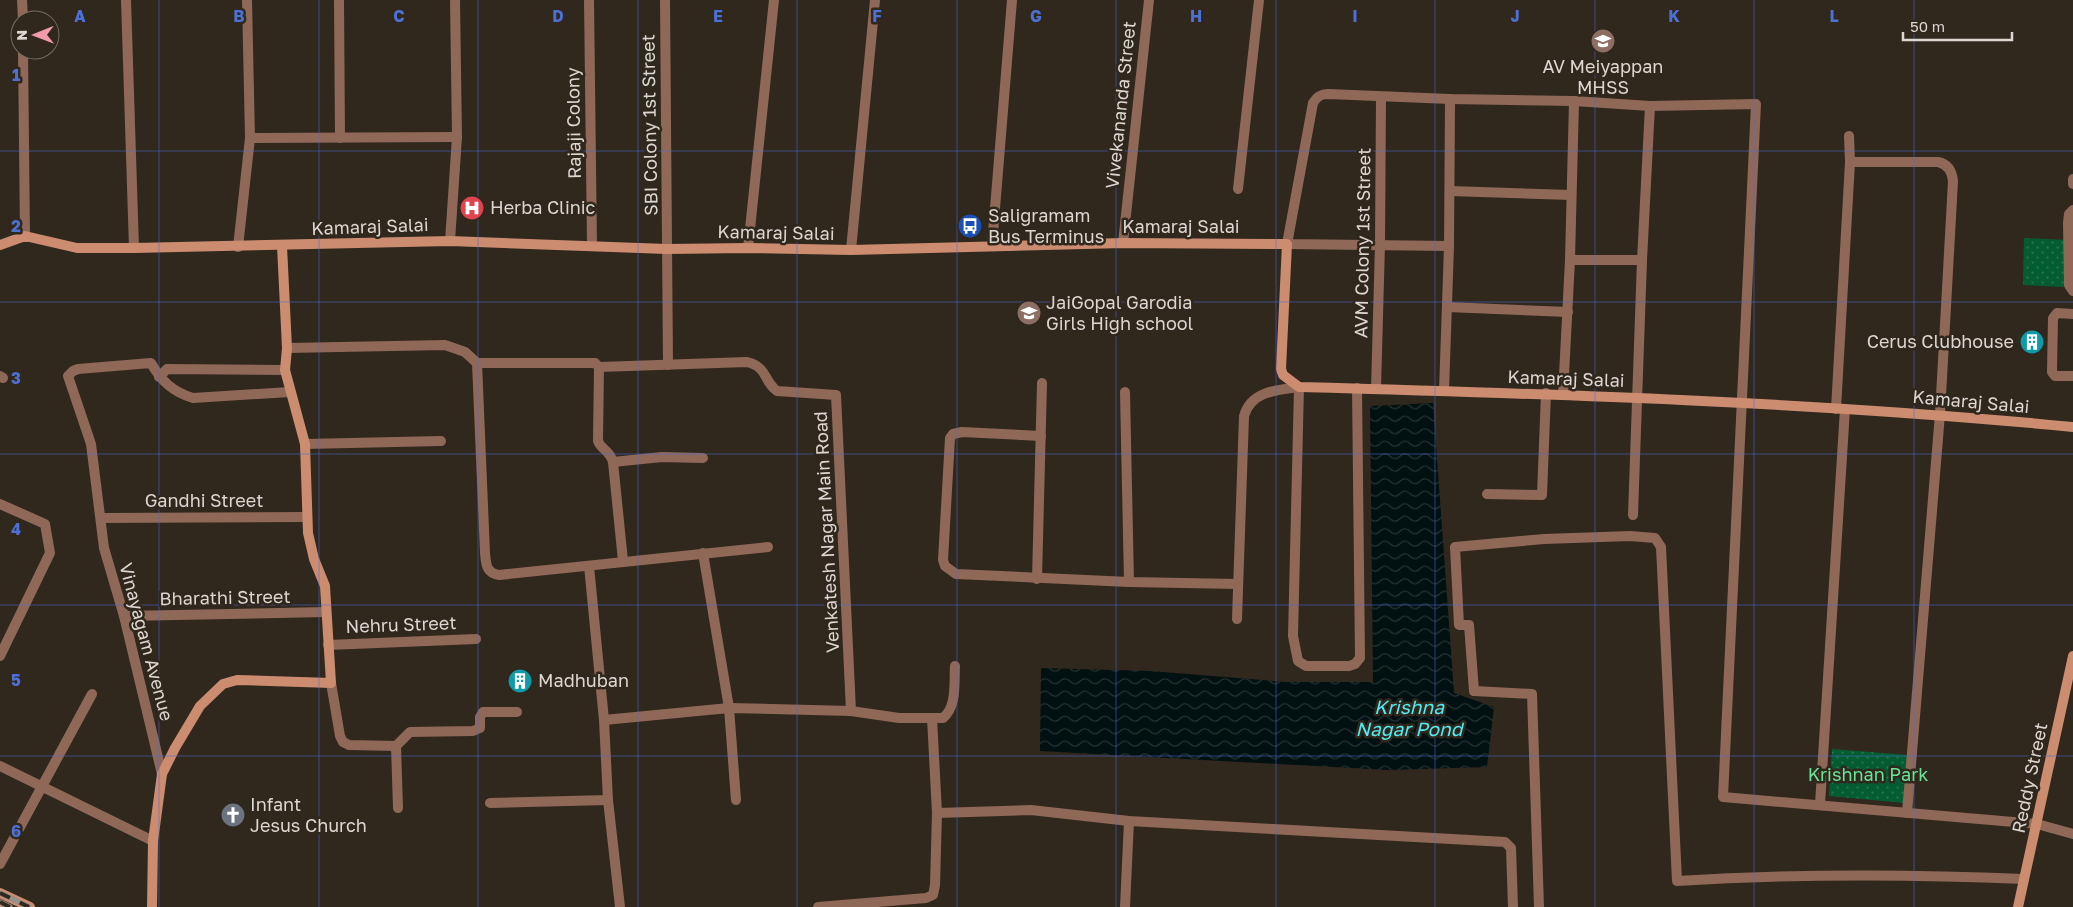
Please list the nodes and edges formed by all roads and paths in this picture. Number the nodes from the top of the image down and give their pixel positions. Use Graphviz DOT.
graph roads {
  1 [pos="126,0"];
  2 [pos="247,0"];
  3 [pos="339,0"];
  4 [pos="455,0"];
  5 [pos="589,0"];
  6 [pos="665,0"];
  7 [pos="774,0"];
  8 [pos="875,0"];
  9 [pos="1012,0"];
  10 [pos="1149,0"];
  11 [pos="1259,0"];
  12 [pos="23,60"];
  13 [pos="1381,97"];
  14 [pos="1450,99"];
  15 [pos="1574,101"];
  16 [pos="1650,106"];
  17 [pos="1849,136"];
  18 [pos="457,137"];
  19 [pos="250,138"];
  20 [pos="340,138"];
  21 [pos="1850,162"];
  22 [pos="2073,179"];
  23 [pos="2073,184"];
  24 [pos="1238,188"];
  25 [pos="1450,191"];
  26 [pos="1571,195"];
  27 [pos="2073,210"];
  28 [pos="25,236"];
  29 [pos="450,241"];
  30 [pos="1123,243"];
  31 [pos="1288,244"];
  32 [pos="1380,244"];
  33 [pos="0,245"];
  34 [pos="992,245"];
  35 [pos="282,246"];
  36 [pos="592,246"];
  37 [pos="1449,246"];
  38 [pos="238,247"];
  39 [pos="134,248"];
  40 [pos="748,248"];
  41 [pos="667,249"];
  42 [pos="851,250"];
  43 [pos="1570,260"];
  44 [pos="1642,260"];
  45 [pos="2073,291"];
  46 [pos="1447,307"];
  47 [pos="1568,312"];
  48 [pos="2073,314"];
  49 [pos="286,348"];
  50 [pos="477,363"];
  51 [pos="668,365"];
  52 [pos="599,367"];
  53 [pos="284,370"];
  54 [pos="2073,376"];
  55 [pos="159,377"];
  56 [pos="1042,383"];
  57 [pos="1299,386"];
  58 [pos="1357,388"];
  59 [pos="1376,389"];
  60 [pos="1444,391"];
  61 [pos="290,392"];
  62 [pos="1125,392"];
  63 [pos="1546,393"];
  64 [pos="1564,394"];
  65 [pos="1637,398"];
  66 [pos="1742,404"];
  67 [pos="1841,409"];
  68 [pos="1940,414"];
  69 [pos="2073,427"];
  70 [pos="1041,436"];
  71 [pos="441,441"];
  72 [pos="305,444"];
  73 [pos="703,458"];
  74 [pos="613,462"];
  75 [pos="1487,494"];
  76 [pos="0,504"];
  77 [pos="307,516"];
  78 [pos="1633,516"];
  79 [pos="101,518"];
  80 [pos="768,547"];
  81 [pos="703,553"];
  82 [pos="623,561"];
  83 [pos="589,566"];
  84 [pos="1037,579"];
  85 [pos="1129,582"];
  86 [pos="1238,584"];
  87 [pos="326,612"];
  88 [pos="124,616"];
  89 [pos="1237,619"];
  90 [pos="476,639"];
  91 [pos="328,644"];
  92 [pos="0,656"];
  93 [pos="2073,656"];
  94 [pos="955,666"];
  95 [pos="331,683"];
  96 [pos="92,694"];
  97 [pos="729,708"];
  98 [pos="852,711"];
  99 [pos="517,712"];
  100 [pos="932,718"];
  101 [pos="604,720"];
  102 [pos="396,746"];
  103 [pos="0,766"];
  104 [pos="162,774"];
  105 [pos="42,787"];
  106 [pos="608,800"];
  107 [pos="736,800"];
  108 [pos="490,803"];
  109 [pos="1820,804"];
  110 [pos="398,808"];
  111 [pos="1907,812"];
  112 [pos="937,814"];
  113 [pos="1129,821"];
  114 [pos="2037,824"];
  115 [pos="2073,834"];
  116 [pos="153,841"];
  117 [pos="0,864"];
  118 [pos="2024,879"];
  119 [pos="0,893"];
  120 [pos="30,907"];
  121 [pos="152,907"];
  122 [pos="620,907"];
  123 [pos="818,907"];
  124 [pos="1125,907"];
  125 [pos="1513,907"];
  126 [pos="1539,907"];
  127 [pos="2018,907"];
  1 -- 39 [label="street"];
  2 -- 19 [label="street"];
  3 -- 20 [label="street"];
  4 -- 18 [label="street"];
  5 -- 36 [label="street, Rajaji Colony"];
  6 -- 41 [label="street, SBI Colony 1st Street"];
  7 -- 40 [label="street"];
  8 -- 42 [label="street"];
  9 -- 34 [label="street"];
  10 -- 30 [label="street, Vivekananda Street"];
  11 -- 24 [label="street"];
  12 -- 28 [label="street"];
  13 -- 14 [label="street"];
  13 -- 31 [label="street"];
  13 -- 32 [label="street, AVM Colony 1st Street"];
  14 -- 15 [label="street"];
  14 -- 25 [label="street"];
  15 -- 16 [label="street"];
  15 -- 26 [label="street"];
  16 -- 44 [label="street"];
  16 -- 66 [label="street"];
  17 -- 21 [label="street"];
  18 -- 20 [label="street"];
  18 -- 29 [label="street"];
  19 -- 20 [label="street"];
  19 -- 38 [label="street"];
  21 -- 67 [label="street"];
  21 -- 68 [label="street"];
  22 -- 23 [label="street"];
  25 -- 26 [label="street"];
  25 -- 37 [label="street"];
  26 -- 43 [label="street"];
  27 -- 45 [label="street"];
  28 -- 33 [label="street"];
  28 -- 39 [label="street, Kamaraj Salai"];
  29 -- 35 [label="street, Kamaraj Salai"];
  29 -- 36 [label="street, Kamaraj Salai"];
  30 -- 31 [label="street, Kamaraj Salai"];
  30 -- 34 [label="street, Kamaraj Salai"];
  31 -- 32 [label="street"];
  31 -- 57 [label="street"];
  32 -- 37 [label="street"];
  32 -- 59 [label="street, AVM Colony 1st Street"];
  34 -- 42 [label="street, Kamaraj Salai"];
  35 -- 38 [label="street, Kamaraj Salai"];
  35 -- 49 [label="street"];
  36 -- 41 [label="street, Kamaraj Salai"];
  37 -- 46 [label="street"];
  38 -- 39 [label="street, Kamaraj Salai"];
  40 -- 41 [label="street, Kamaraj Salai"];
  40 -- 42 [label="street, Kamaraj Salai"];
  41 -- 51 [label="street"];
  43 -- 44 [label="street"];
  43 -- 47 [label="street"];
  44 -- 65 [label="street"];
  46 -- 47 [label="street"];
  46 -- 60 [label="street"];
  47 -- 64 [label="street"];
  48 -- 54 [label="street"];
  49 -- 50 [label="street"];
  49 -- 53 [label="street"];
  50 -- 52 [label="street, Venkatesh Nagar Main Road"];
  50 -- 83 [label="street"];
  51 -- 52 [label="street, Venkatesh Nagar Main Road"];
  51 -- 98 [label="street, Venkatesh Nagar Main Road"];
  52 -- 74 [label="street"];
  53 -- 55 [label="street"];
  53 -- 61 [label="street"];
  55 -- 61 [label="street"];
  55 -- 79 [label="street, Vinayagam Avenue"];
  56 -- 70 [label="street"];
  57 -- 58 [label="street, Kamaraj Salai"];
  57 -- 58 [label="street"];
  57 -- 86 [label="street"];
  58 -- 59 [label="street, Kamaraj Salai"];
  59 -- 60 [label="street, Kamaraj Salai"];
  60 -- 63 [label="street, Kamaraj Salai"];
  61 -- 72 [label="street"];
  62 -- 85 [label="street"];
  63 -- 64 [label="street, Kamaraj Salai"];
  63 -- 75 [label="street"];
  64 -- 65 [label="street, Kamaraj Salai"];
  65 -- 66 [label="street, Kamaraj Salai"];
  65 -- 78 [label="street"];
  66 -- 67 [label="street, Kamaraj Salai"];
  66 -- 109 [label="street"];
  67 -- 68 [label="street, Kamaraj Salai"];
  67 -- 109 [label="street"];
  68 -- 69 [label="street, Kamaraj Salai"];
  68 -- 111 [label="street"];
  70 -- 84 [label="street"];
  70 -- 84 [label="street"];
  71 -- 72 [label="street"];
  72 -- 77 [label="street"];
  73 -- 74 [label="street"];
  74 -- 82 [label="street"];
  76 -- 92 [label="street"];
  77 -- 79 [label="street, Gandhi Street"];
  77 -- 87 [label="street"];
  79 -- 88 [label="street, Vinayagam Avenue"];
  80 -- 81 [label="street"];
  81 -- 82 [label="street"];
  81 -- 97 [label="street"];
  82 -- 83 [label="street"];
  83 -- 101 [label="street"];
  84 -- 85 [label="street"];
  85 -- 86 [label="street"];
  86 -- 89 [label="street"];
  87 -- 88 [label="street, Bharathi Street"];
  87 -- 91 [label="street"];
  88 -- 104 [label="street, Vinayagam Avenue"];
  90 -- 91 [label="street, Nehru Street"];
  91 -- 95 [label="street"];
  93 -- 114 [label="street, Reddy Street"];
  94 -- 100 [label="street"];
  95 -- 102 [label="street"];
  95 -- 104 [label="street"];
  96 -- 105 [label="street"];
  97 -- 98 [label="street"];
  97 -- 101 [label="street"];
  97 -- 107 [label="street"];
  98 -- 100 [label="street"];
  99 -- 102 [label="street"];
  100 -- 112 [label="street"];
  101 -- 106 [label="street"];
  102 -- 110 [label="street"];
  103 -- 105 [label="street"];
  104 -- 116 [label="street"];
  105 -- 116 [label="street"];
  105 -- 117 [label="street"];
  106 -- 108 [label="street"];
  106 -- 122 [label="street"];
  109 -- 111 [label="street"];
  111 -- 114 [label="street"];
  112 -- 113 [label="street"];
  112 -- 123 [label="street"];
  113 -- 124 [label="street"];
  113 -- 125 [label="street"];
  114 -- 115 [label="street"];
  114 -- 118 [label="street, Reddy Street"];
  116 -- 121 [label="street"];
  118 -- 126 [label="street"];
  118 -- 127 [label="street, Reddy Street"];
  119 -- 120 [label="street"];
}
